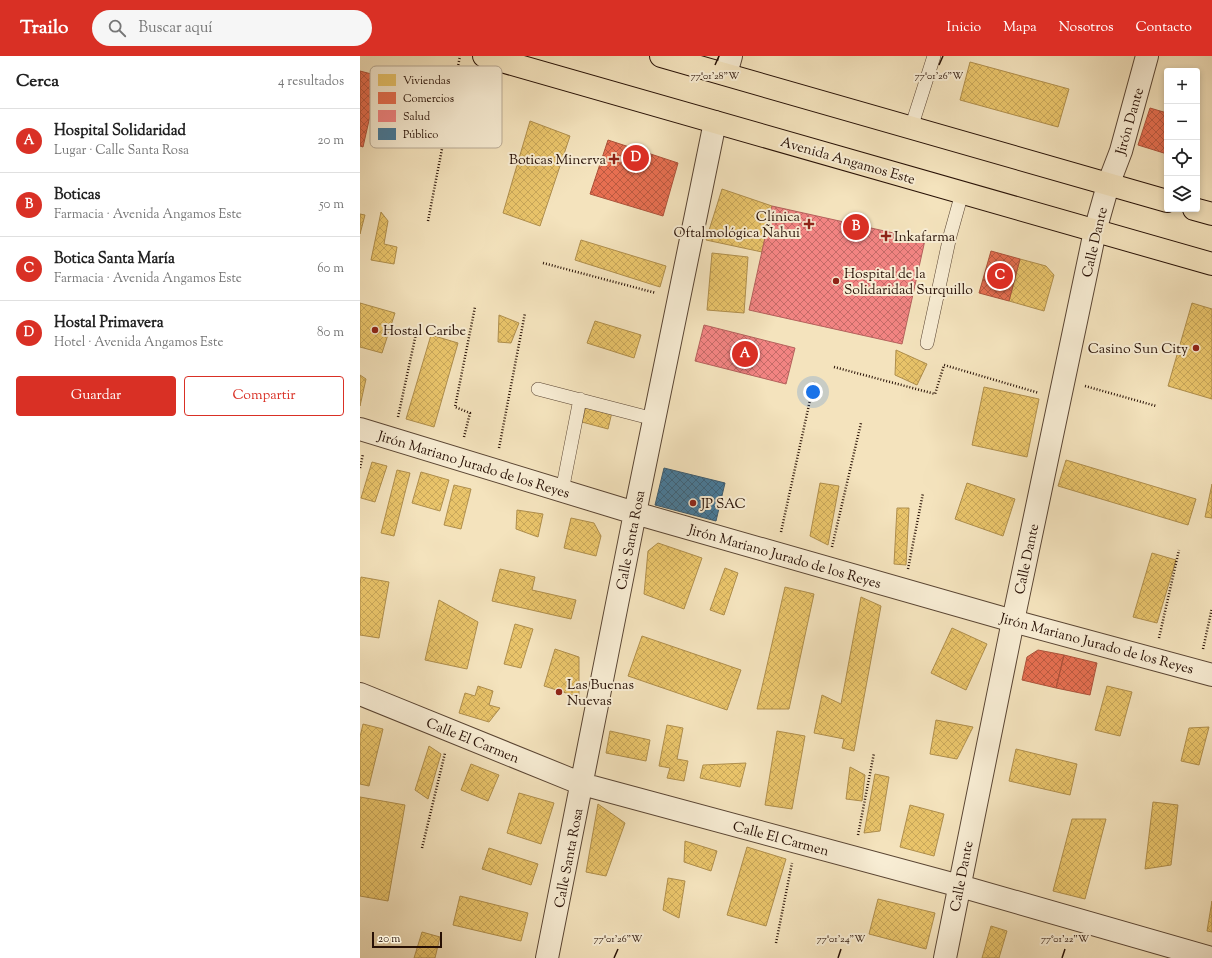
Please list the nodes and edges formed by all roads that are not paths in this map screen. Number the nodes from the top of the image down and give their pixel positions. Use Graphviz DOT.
graph roads {
  1 [pos="484,56"];
  2 [pos="660,56"];
  3 [pos="934,56"];
  4 [pos="1147,56"];
  5 [pos="728,65"];
  6 [pos="715,122"];
  7 [pos="912,128"];
  8 [pos="1108,185"];
  9 [pos="962,193"];
  10 [pos="1164,200"];
  11 [pos="1200,211"];
  12 [pos="1212,214"];
  13 [pos="1095,230"];
  14 [pos="1212,264"];
  15 [pos="927,343"];
  16 [pos="538,389"];
  17 [pos="580,399"];
  18 [pos="654,419"];
  19 [pos="360,429"];
  20 [pos="562,491"];
  21 [pos="635,513"];
  22 [pos="1013,621"];
  23 [pos="1205,673"];
  24 [pos="360,694"];
  25 [pos="582,784"];
  26 [pos="960,886"];
  27 [pos="547,958"];
  28 [pos="945,958"];
  29 [pos="1211,958"];
  1 -- 6 [label="main road, Avenida Angamos Este"];
  2 -- 5 [label="main road"];
  3 -- 7 [label="lane"];
  4 -- 8 [label="street, Jirón Dante"];
  5 -- 7 [label="main road"];
  6 -- 9 [label="main road, Avenida Angamos Este"];
  6 -- 18 [label="street, Calle Santa Rosa"];
  7 -- 8 [label="main road"];
  8 -- 10 [label="main road"];
  8 -- 13 [label="street, Calle Dante"];
  9 -- 13 [label="main road, Avenida Angamos Este"];
  9 -- 15 [label="lane"];
  11 -- 12 [label="main road"];
  13 -- 14 [label="main road, Avenida Angamos Este"];
  13 -- 22 [label="street, Calle Dante"];
  16 -- 17 [label="lane"];
  17 -- 18 [label="lane"];
  17 -- 20 [label="lane"];
  18 -- 21 [label="street, Calle Santa Rosa"];
  19 -- 20 [label="street, Jirón Mariano Jurado de los Reyes"];
  20 -- 21 [label="street, Jirón Mariano Jurado de los Reyes"];
  21 -- 22 [label="street, Jirón Mariano Jurado de los Reyes"];
  21 -- 25 [label="street, Calle Santa Rosa"];
  22 -- 23 [label="street, Jirón Mariano Jurado de los Reyes"];
  22 -- 26 [label="street, Calle Dante"];
  24 -- 25 [label="street, Calle El Carmen"];
  25 -- 26 [label="street, Calle El Carmen"];
  25 -- 27 [label="street, Calle Santa Rosa"];
  26 -- 28 [label="street, Calle Dante"];
  26 -- 29 [label="street, Calle El Carmen"];
}
